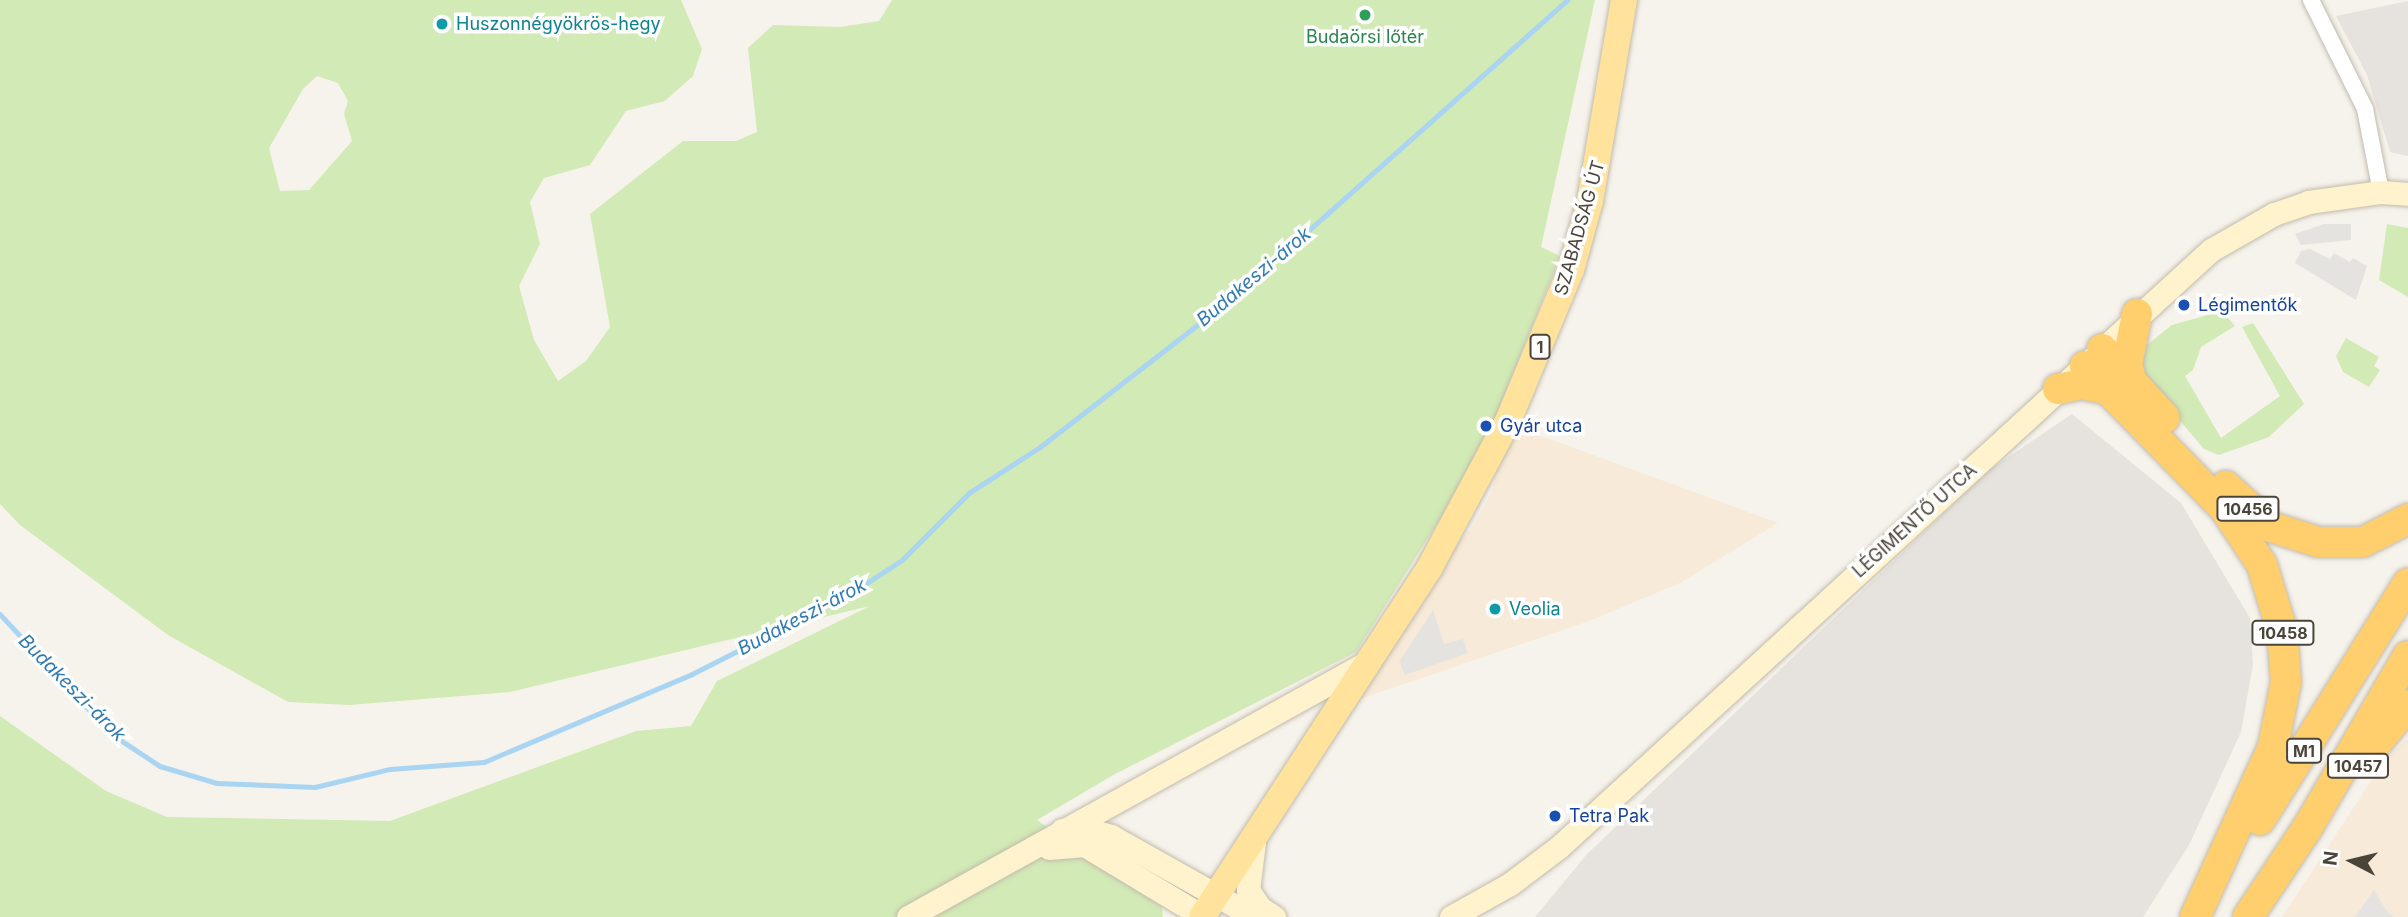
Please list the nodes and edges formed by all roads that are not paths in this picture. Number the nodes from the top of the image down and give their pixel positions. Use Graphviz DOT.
graph roads {
  1 [pos="1625,0"];
  2 [pos="2311,0"];
  3 [pos="2381,192"];
  4 [pos="2408,194"];
  5 [pos="2137,314"];
  6 [pos="2094,357"];
  7 [pos="2121,385"];
  8 [pos="2058,390"];
  9 [pos="2408,519"];
  10 [pos="2408,583"];
  11 [pos="2408,656"];
  12 [pos="1369,661"];
  13 [pos="1296,699"];
  14 [pos="2408,705"];
  15 [pos="1325,725"];
  16 [pos="2308,827"];
  17 [pos="1059,830"];
  18 [pos="1255,838"];
  19 [pos="1022,855"];
  20 [pos="1160,890"];
  21 [pos="1206,911"];
  22 [pos="908,917"];
  23 [pos="1174,917"];
  24 [pos="1255,917"];
  25 [pos="1274,917"];
  26 [pos="1451,917"];
  27 [pos="2196,917"];
  28 [pos="2248,917"];
  1 -- 12 [label="main road, SZABADSÁG ÚT / 1"];
  2 -- 3 [label="street"];
  3 -- 4 [label="main road, LÉGIMENTŐ UTCA"];
  3 -- 5 [label="main road, LÉGIMENTŐ UTCA"];
  5 -- 6 [label="main road, LÉGIMENTŐ UTCA"];
  5 -- 7 [label="highway"];
  6 -- 7 [label="highway, 10456"];
  6 -- 8 [label="main road, LÉGIMENTŐ UTCA"];
  7 -- 8 [label="highway"];
  7 -- 9 [label="highway, 10456"];
  7 -- 27 [label="highway, 10458"];
  8 -- 26 [label="main road, LÉGIMENTŐ UTCA"];
  10 -- 27 [label="highway, M1"];
  11 -- 16 [label="highway, M1"];
  12 -- 13 [label="main road"];
  12 -- 15 [label="main road, 1"];
  13 -- 15 [label="main road"];
  13 -- 17 [label="main road"];
  14 -- 16 [label="highway, 10457"];
  15 -- 18 [label="main road, 1"];
  16 -- 28 [label="highway, M1"];
  17 -- 19 [label="main road"];
  17 -- 21 [label="main road"];
  18 -- 21 [label="main road, 1"];
  18 -- 25 [label="main road"];
  19 -- 20 [label="main road"];
  19 -- 22 [label="main road"];
  20 -- 21 [label="main road"];
  20 -- 23 [label="main road"];
  21 -- 24 [label="main road"];
}
